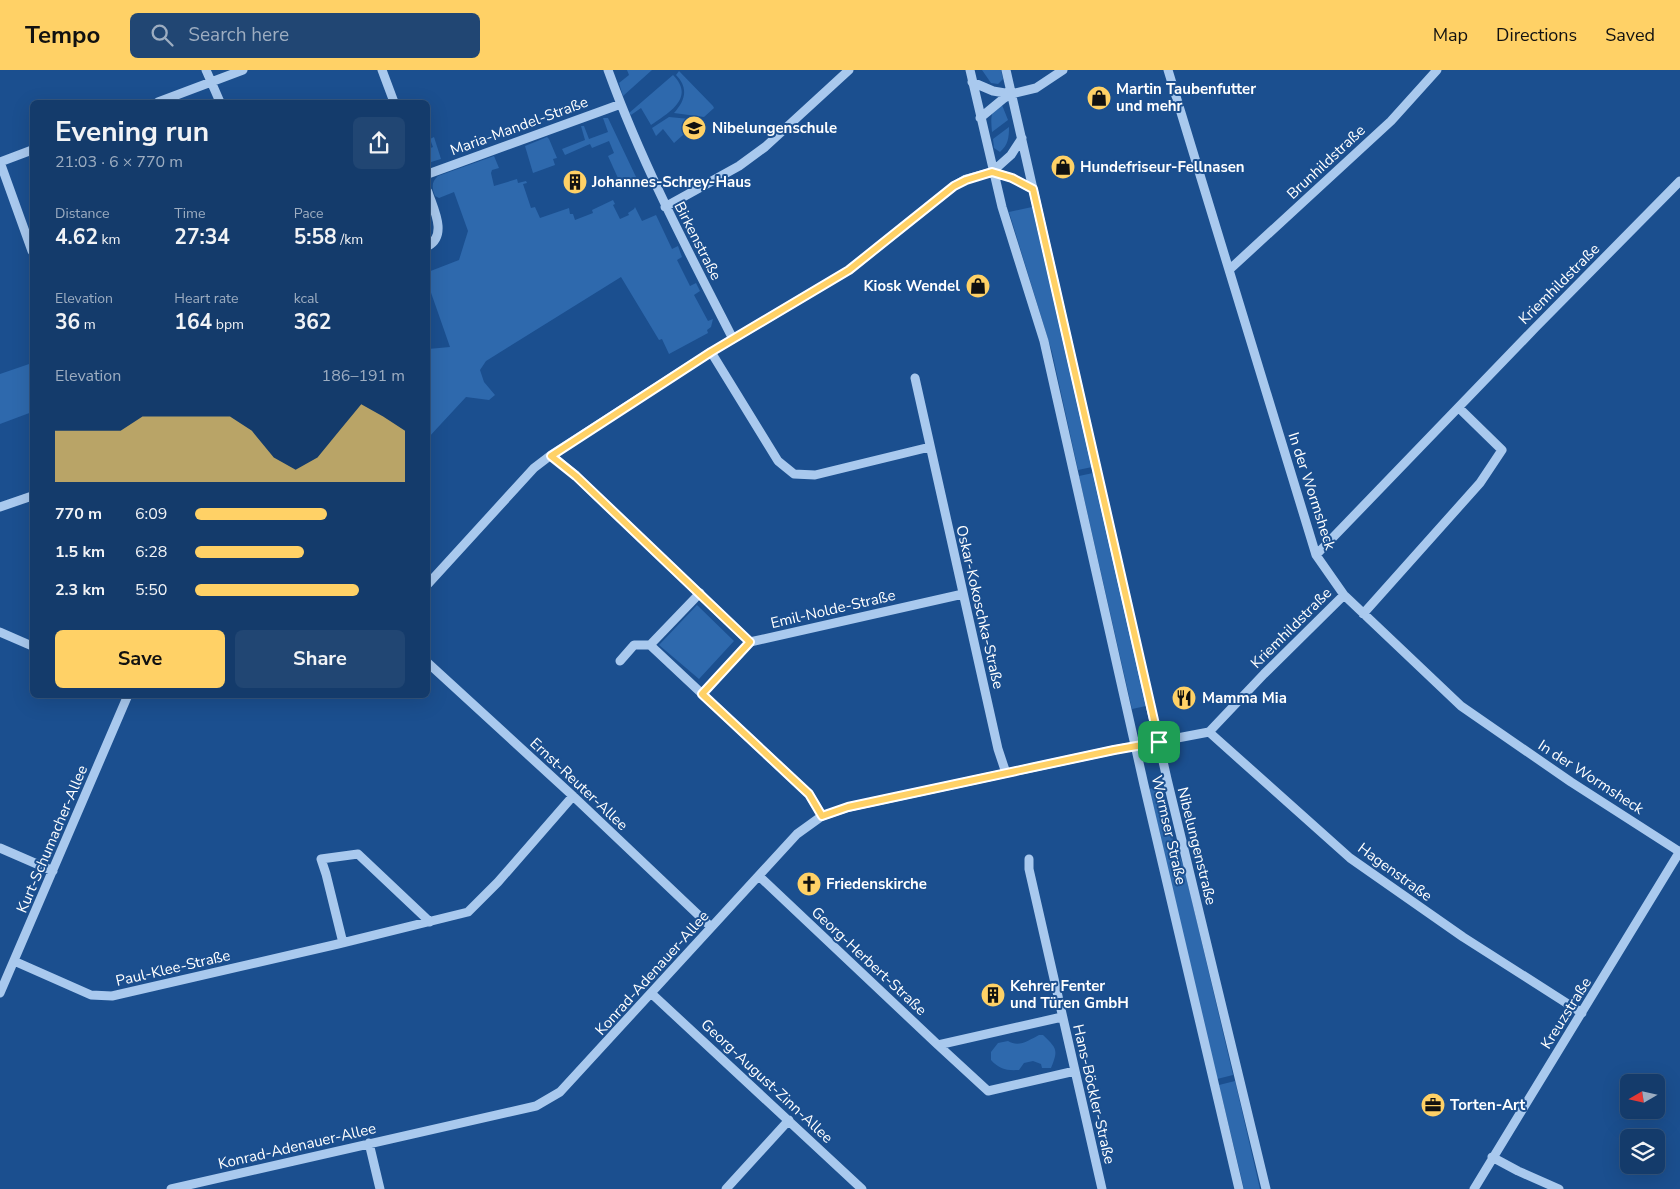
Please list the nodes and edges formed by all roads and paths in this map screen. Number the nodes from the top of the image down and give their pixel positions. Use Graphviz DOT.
graph roads {
  1 [pos="206,70"];
  2 [pos="243,70"];
  3 [pos="382,70"];
  4 [pos="608,70"];
  5 [pos="849,70"];
  6 [pos="970,70"];
  7 [pos="1006,70"];
  8 [pos="1063,70"];
  9 [pos="1168,70"];
  10 [pos="1437,70"];
  11 [pos="211,82"];
  12 [pos="972,82"];
  13 [pos="1011,94"];
  14 [pos="163,100"];
  15 [pos="219,100"];
  16 [pos="393,100"];
  17 [pos="620,104"];
  18 [pos="980,118"];
  19 [pos="1022,138"];
  20 [pos="30,151"];
  21 [pos="0,162"];
  22 [pos="992,172"];
  23 [pos="430,173"];
  24 [pos="1680,181"];
  25 [pos="1033,189"];
  26 [pos="430,198"];
  27 [pos="665,207"];
  28 [pos="430,244"];
  29 [pos="30,245"];
  30 [pos="1229,270"];
  31 [pos="732,340"];
  32 [pos="711,352"];
  33 [pos="915,378"];
  34 [pos="1459,408"];
  35 [pos="930,447"];
  36 [pos="551,456"];
  37 [pos="30,497"];
  38 [pos="0,507"];
  39 [pos="1316,555"];
  40 [pos="430,582"];
  41 [pos="700,592"];
  42 [pos="963,594"];
  43 [pos="1344,595"];
  44 [pos="1363,614"];
  45 [pos="0,632"];
  46 [pos="750,642"];
  47 [pos="30,645"];
  48 [pos="650,645"];
  49 [pos="620,660"];
  50 [pos="430,665"];
  51 [pos="702,694"];
  52 [pos="127,698"];
  53 [pos="1209,732"];
  54 [pos="1159,742"];
  55 [pos="1135,746"];
  56 [pos="1006,773"];
  57 [pos="573,796"];
  58 [pos="822,816"];
  59 [pos="0,848"];
  60 [pos="1680,851"];
  61 [pos="1029,859"];
  62 [pos="54,871"];
  63 [pos="759,876"];
  64 [pos="430,922"];
  65 [pos="711,928"];
  66 [pos="343,943"];
  67 [pos="14,961"];
  68 [pos="0,993"];
  69 [pos="652,994"];
  70 [pos="1582,1014"];
  71 [pos="1062,1017"];
  72 [pos="938,1045"];
  73 [pos="1075,1071"];
  74 [pos="789,1120"];
  75 [pos="369,1143"];
  76 [pos="1492,1157"];
  77 [pos="171,1189"];
  78 [pos="380,1189"];
  79 [pos="726,1189"];
  80 [pos="862,1189"];
  81 [pos="1102,1189"];
  82 [pos="1239,1189"];
  83 [pos="1266,1189"];
  84 [pos="1474,1189"];
  85 [pos="1559,1189"];
  1 -- 11 [label="street"];
  2 -- 11 [label="street"];
  3 -- 16 [label="street"];
  4 -- 17 [label="street, Birkenstraße"];
  5 -- 27 [label="street"];
  6 -- 12 [label="street, Wormser Straße"];
  7 -- 13 [label="street, Nibelungenstraße"];
  8 -- 13 [label="street"];
  9 -- 30 [label="street, In der Wormsheck"];
  10 -- 30 [label="street, Brunhildstraße"];
  11 -- 14 [label="street"];
  11 -- 15 [label="street"];
  12 -- 13 [label="street"];
  12 -- 18 [label="street, Wormser Straße"];
  13 -- 18 [label="street"];
  13 -- 19 [label="street, Nibelungenstraße"];
  17 -- 23 [label="street, Maria-Mandel-Straße"];
  17 -- 27 [label="street, Birkenstraße"];
  18 -- 22 [label="street, Wormser Straße"];
  19 -- 22 [label="street"];
  19 -- 25 [label="street, Nibelungenstraße"];
  20 -- 21 [label="street"];
  21 -- 29 [label="street"];
  22 -- 25 [label="street"];
  22 -- 31 [label="street"];
  22 -- 55 [label="street, Wormser Straße"];
  24 -- 34 [label="street, Kriemhildstraße"];
  25 -- 54 [label="street, Nibelungenstraße"];
  26 -- 28 [label="street"];
  27 -- 31 [label="street, Birkenstraße"];
  30 -- 39 [label="street, In der Wormsheck"];
  31 -- 32 [label="street"];
  32 -- 35 [label="street"];
  32 -- 36 [label="street"];
  33 -- 35 [label="street, Oskar-Kokoschka-Straße"];
  34 -- 39 [label="street, Kriemhildstraße"];
  34 -- 44 [label="street"];
  35 -- 42 [label="street, Oskar-Kokoschka-Straße"];
  36 -- 40 [label="street"];
  36 -- 41 [label="street"];
  37 -- 38 [label="street"];
  39 -- 43 [label="street, In der Wormsheck"];
  41 -- 46 [label="street"];
  41 -- 48 [label="street"];
  42 -- 46 [label="street, Emil-Nolde-Straße"];
  42 -- 56 [label="street, Oskar-Kokoschka-Straße"];
  43 -- 44 [label="street, In der Wormsheck"];
  43 -- 53 [label="street, Kriemhildstraße"];
  44 -- 60 [label="street, In der Wormsheck"];
  45 -- 47 [label="street"];
  46 -- 51 [label="street"];
  48 -- 49 [label="street"];
  48 -- 51 [label="street"];
  50 -- 57 [label="street, Ernst-Reuter-Allee"];
  51 -- 58 [label="street"];
  52 -- 62 [label="street, Kurt-Schumacher-Allee"];
  53 -- 54 [label="street"];
  53 -- 70 [label="street, Hagenstraße"];
  54 -- 55 [label="street, Konrad-Adenauer-Allee"];
  54 -- 83 [label="street, Nibelungenstraße"];
  55 -- 56 [label="street, Konrad-Adenauer-Allee"];
  55 -- 82 [label="street, Wormser Straße"];
  56 -- 58 [label="street, Konrad-Adenauer-Allee"];
  57 -- 64 [label="street, Paul-Klee-Straße"];
  57 -- 65 [label="street, Ernst-Reuter-Allee"];
  58 -- 63 [label="street, Konrad-Adenauer-Allee"];
  59 -- 62 [label="street"];
  60 -- 70 [label="street, Kreuzstraße"];
  61 -- 71 [label="street, Hans-Böckler-Straße"];
  62 -- 67 [label="street, Kurt-Schumacher-Allee"];
  63 -- 65 [label="street, Konrad-Adenauer-Allee"];
  63 -- 72 [label="street, Georg-Herbert-Straße"];
  64 -- 66 [label="street, Paul-Klee-Straße"];
  64 -- 66 [label="street"];
  65 -- 69 [label="street, Konrad-Adenauer-Allee"];
  66 -- 67 [label="street, Paul-Klee-Straße"];
  67 -- 68 [label="street, Kurt-Schumacher-Allee"];
  69 -- 74 [label="street, Georg-August-Zinn-Allee"];
  69 -- 75 [label="street, Konrad-Adenauer-Allee"];
  70 -- 76 [label="street, Kreuzstraße"];
  71 -- 72 [label="street"];
  71 -- 73 [label="street, Hans-Böckler-Straße"];
  72 -- 73 [label="street, Georg-Herbert-Straße"];
  73 -- 81 [label="street, Hans-Böckler-Straße"];
  74 -- 79 [label="street"];
  74 -- 80 [label="street, Georg-August-Zinn-Allee"];
  75 -- 77 [label="street, Konrad-Adenauer-Allee"];
  75 -- 78 [label="street"];
  76 -- 84 [label="street, Kreuzstraße"];
  76 -- 85 [label="street"];
}
